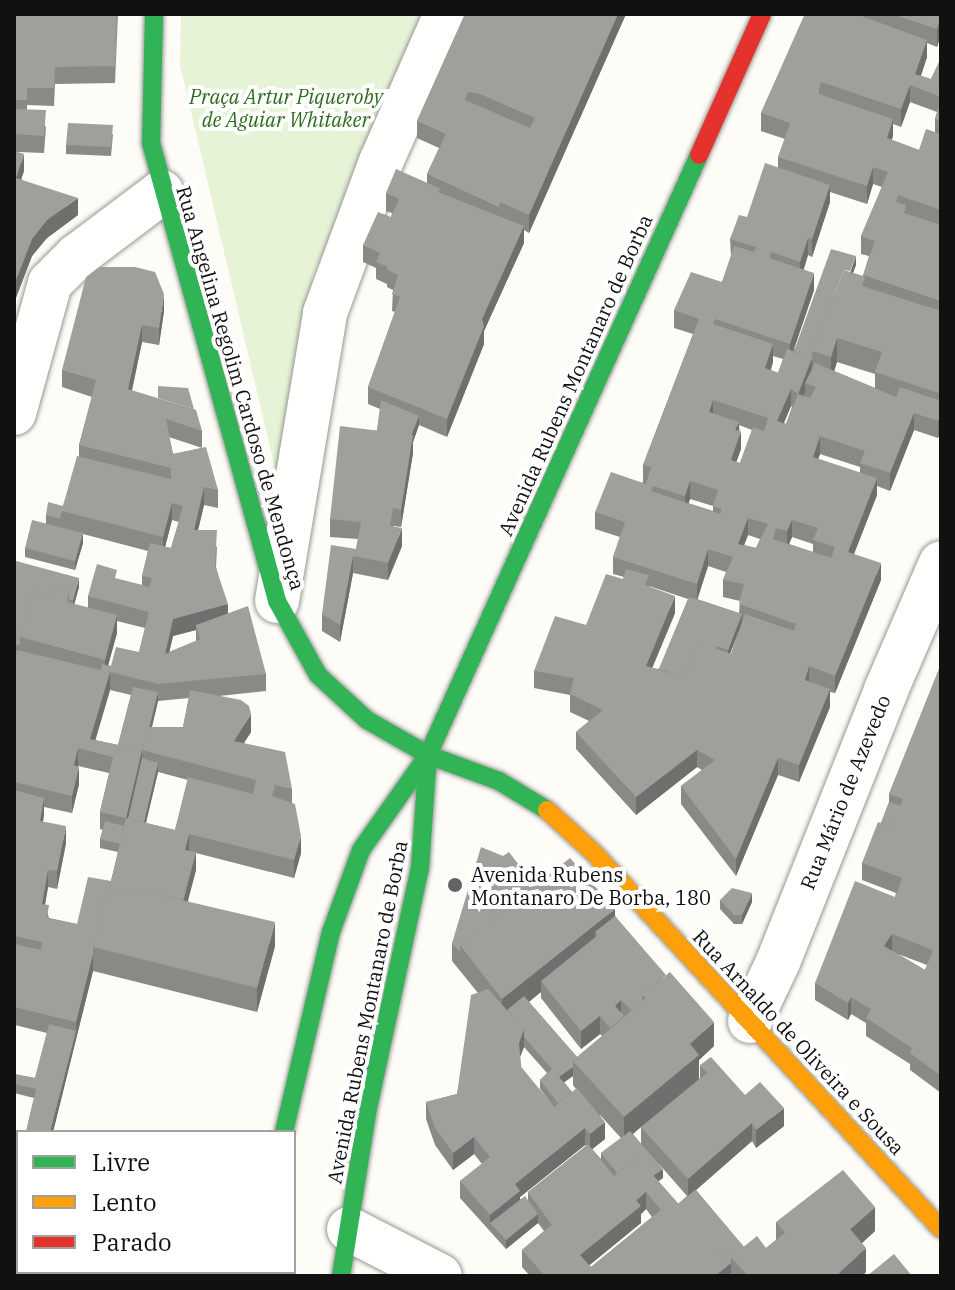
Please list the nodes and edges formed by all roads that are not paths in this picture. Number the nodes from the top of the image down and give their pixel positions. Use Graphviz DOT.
graph roads {
  1 [pos="154,14"];
  2 [pos="446,14"];
  3 [pos="762,14"];
  4 [pos="162,192"];
  5 [pos="14,413"];
  6 [pos="941,563"];
  7 [pos="277,601"];
  8 [pos="428,755"];
  9 [pos="750,1021"];
  10 [pos="284,1130"];
  11 [pos="937,1215"];
  12 [pos="349,1229"];
  13 [pos="341,1276"];
  14 [pos="440,1276"];
  1 -- 4 [label="street, Rua Angelina Regolim Cardoso de Mendonça"];
  2 -- 7 [label="street"];
  3 -- 8 [label="street, Avenida Rubens Montanaro de Borba"];
  4 -- 5 [label="street"];
  4 -- 7 [label="street, Rua Angelina Regolim Cardoso de Mendonça"];
  6 -- 9 [label="street, Rua Mário de Azevedo"];
  7 -- 8 [label="street, Rua Angelina Regolim Cardoso de Mendonça"];
  8 -- 9 [label="street, Rua Arnaldo de Oliveira e Sousa"];
  8 -- 10 [label="street, Avenida Rubens Montanaro de Borba"];
  8 -- 12 [label="street, Avenida Rubens Montanaro de Borba"];
  9 -- 11 [label="street, Rua Arnaldo de Oliveira e Sousa"];
  12 -- 13 [label="street, Avenida Rubens Montanaro de Borba"];
  12 -- 14 [label="street"];
}
